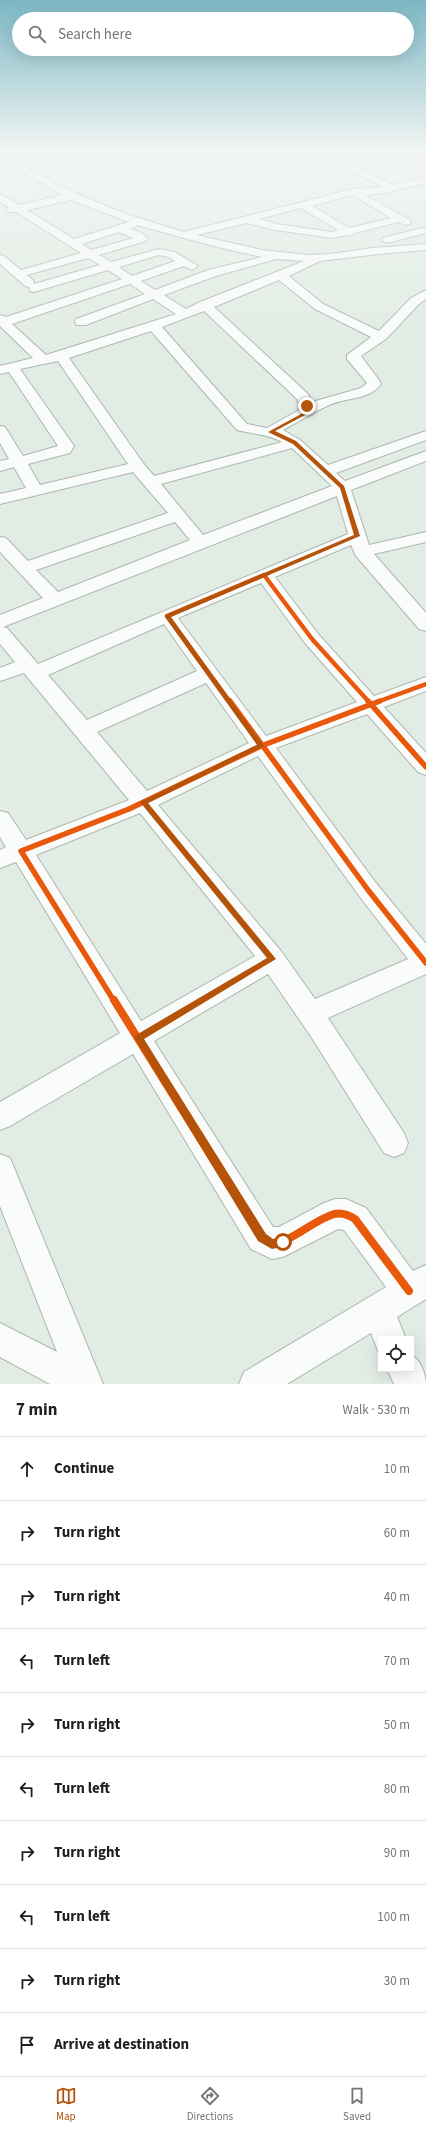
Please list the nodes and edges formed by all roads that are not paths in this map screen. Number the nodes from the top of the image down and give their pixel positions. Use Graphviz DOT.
graph roads {
  1 [pos="29,216"];
  2 [pos="118,216"];
  3 [pos="265,216"];
  4 [pos="320,216"];
  5 [pos="394,216"];
  6 [pos="400,219"];
  7 [pos="249,220"];
  8 [pos="140,222"];
  9 [pos="120,229"];
  10 [pos="423,230"];
  11 [pos="347,232"];
  12 [pos="184,236"];
  13 [pos="73,243"];
  14 [pos="426,247"];
  15 [pos="90,254"];
  16 [pos="279,256"];
  17 [pos="0,258"];
  18 [pos="325,258"];
  19 [pos="185,262"];
  20 [pos="110,266"];
  21 [pos="19,274"];
  22 [pos="208,275"];
  23 [pos="279,275"];
  24 [pos="132,280"];
  25 [pos="34,288"];
  26 [pos="154,294"];
  27 [pos="422,301"];
  28 [pos="204,305"];
  29 [pos="54,306"];
  30 [pos="186,314"];
  31 [pos="2,321"];
  32 [pos="81,322"];
  33 [pos="153,325"];
  34 [pos="381,336"];
  35 [pos="61,356"];
  36 [pos="43,360"];
  37 [pos="6,369"];
  38 [pos="305,413"];
  39 [pos="0,430"];
  40 [pos="270,432"];
  41 [pos="426,435"];
  42 [pos="295,442"];
  43 [pos="426,456"];
  44 [pos="17,462"];
  45 [pos="0,466"];
  46 [pos="137,466"];
  47 [pos="326,471"];
  48 [pos="151,482"];
  49 [pos="342,487"];
  50 [pos="35,490"];
  51 [pos="0,499"];
  52 [pos="178,515"];
  53 [pos="426,537"];
  54 [pos="0,542"];
  55 [pos="200,542"];
  56 [pos="359,544"];
  57 [pos="25,568"];
  58 [pos="264,575"];
  59 [pos="54,599"];
  60 [pos="167,616"];
  61 [pos="0,622"];
  62 [pos="426,624"];
  63 [pos="0,632"];
  64 [pos="31,668"];
  65 [pos="208,674"];
  66 [pos="0,675"];
  67 [pos="426,684"];
  68 [pos="371,703"];
  69 [pos="84,730"];
  70 [pos="261,746"];
  71 [pos="426,767"];
  72 [pos="144,802"];
  73 [pos="0,819"];
  74 [pos="10,855"];
  75 [pos="272,959"];
  76 [pos="426,963"];
  77 [pos="309,1014"];
  78 [pos="139,1037"];
  79 [pos="0,1117"];
  80 [pos="394,1143"];
  81 [pos="0,1168"];
  82 [pos="417,1286"];
  83 [pos="376,1310"];
  84 [pos="389,1336"];
  85 [pos="0,1339"];
  86 [pos="406,1372"];
  87 [pos="84,1384"];
  88 [pos="256,1384"];
  89 [pos="412,1384"];
  1 -- 13 [label="street"];
  2 -- 8 [label="street"];
  3 -- 7 [label="street"];
  4 -- 11 [label="street"];
  5 -- 6 [label="street"];
  6 -- 10 [label="street"];
  6 -- 11 [label="street"];
  7 -- 11 [label="street"];
  7 -- 12 [label="street"];
  8 -- 9 [label="street"];
  8 -- 12 [label="street"];
  9 -- 13 [label="street"];
  9 -- 15 [label="street"];
  10 -- 11 [label="street"];
  12 -- 16 [label="street"];
  13 -- 15 [label="street"];
  14 -- 18 [label="street"];
  15 -- 20 [label="street"];
  15 -- 21 [label="street"];
  16 -- 18 [label="street"];
  16 -- 22 [label="street"];
  17 -- 21 [label="street"];
  18 -- 23 [label="street"];
  19 -- 20 [label="street"];
  19 -- 22 [label="street"];
  19 -- 24 [label="street"];
  20 -- 24 [label="street"];
  20 -- 25 [label="street"];
  21 -- 25 [label="street"];
  22 -- 26 [label="street"];
  23 -- 28 [label="street"];
  23 -- 34 [label="street"];
  24 -- 26 [label="street"];
  24 -- 29 [label="street"];
  25 -- 29 [label="street"];
  26 -- 30 [label="street"];
  26 -- 32 [label="street"];
  27 -- 34 [label="street"];
  28 -- 30 [label="street"];
  28 -- 38 [label="street"];
  29 -- 31 [label="street"];
  30 -- 33 [label="street"];
  31 -- 36 [label="street"];
  33 -- 35 [label="street"];
  33 -- 40 [label="street"];
  34 -- 38 [label="street"];
  35 -- 36 [label="street"];
  35 -- 46 [label="street"];
  36 -- 37 [label="street"];
  37 -- 44 [label="street"];
  38 -- 40 [label="street"];
  39 -- 44 [label="street"];
  40 -- 42 [label="street"];
  41 -- 47 [label="street"];
  42 -- 47 [label="street"];
  42 -- 48 [label="street"];
  43 -- 49 [label="street"];
  44 -- 45 [label="street"];
  44 -- 50 [label="street"];
  46 -- 48 [label="street"];
  46 -- 50 [label="street"];
  47 -- 49 [label="street"];
  48 -- 52 [label="street"];
  49 -- 55 [label="street"];
  49 -- 56 [label="street"];
  50 -- 51 [label="street"];
  52 -- 55 [label="street"];
  52 -- 57 [label="street"];
  53 -- 56 [label="street"];
  54 -- 57 [label="street"];
  55 -- 59 [label="street"];
  56 -- 58 [label="street"];
  56 -- 62 [label="street"];
  57 -- 59 [label="street"];
  58 -- 60 [label="street"];
  58 -- 68 [label="street"];
  59 -- 61 [label="street"];
  60 -- 64 [label="street"];
  60 -- 65 [label="street"];
  63 -- 64 [label="street"];
  64 -- 66 [label="street"];
  64 -- 69 [label="street"];
  65 -- 69 [label="street"];
  65 -- 70 [label="street"];
  67 -- 68 [label="street"];
  68 -- 70 [label="street"];
  68 -- 71 [label="street"];
  69 -- 72 [label="street"];
  70 -- 72 [label="street"];
  70 -- 76 [label="street"];
  72 -- 74 [label="street"];
  72 -- 75 [label="street"];
  73 -- 74 [label="street"];
  74 -- 78 [label="street"];
  75 -- 77 [label="street"];
  75 -- 78 [label="street"];
  76 -- 77 [label="street"];
  77 -- 80 [label="street"];
  78 -- 79 [label="street"];
  78 -- 82 [label="street"];
  81 -- 87 [label="street"];
  82 -- 83 [label="street"];
  83 -- 84 [label="street"];
  83 -- 88 [label="street"];
  85 -- 87 [label="street"];
  86 -- 89 [label="street"];
}
